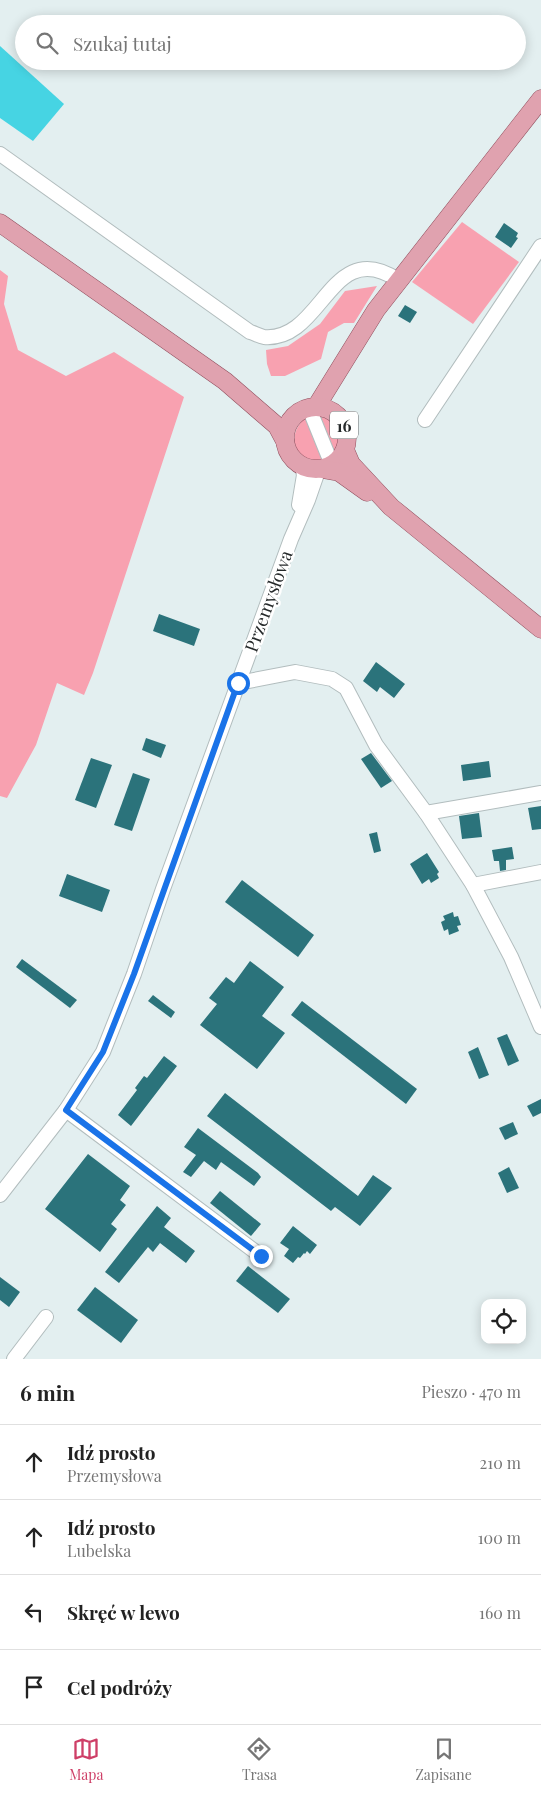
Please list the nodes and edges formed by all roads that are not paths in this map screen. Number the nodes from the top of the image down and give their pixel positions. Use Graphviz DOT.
graph roads {
  1 [pos="539,105"];
  2 [pos="0,154"];
  3 [pos="0,223"];
  4 [pos="541,246"];
  5 [pos="398,280"];
  6 [pos="350,351"];
  7 [pos="225,382"];
  8 [pos="307,409"];
  9 [pos="335,413"];
  10 [pos="425,420"];
  11 [pos="285,441"];
  12 [pos="345,450"];
  13 [pos="302,466"];
  14 [pos="327,467"];
  15 [pos="391,507"];
  16 [pos="291,539"];
  17 [pos="541,629"];
  18 [pos="238,683"];
  19 [pos="541,793"];
  20 [pos="426,813"];
  21 [pos="541,872"];
  22 [pos="473,885"];
  23 [pos="541,1026"];
  24 [pos="66,1110"];
  25 [pos="0,1195"];
  26 [pos="261,1256"];
  27 [pos="46,1316"];
  28 [pos="14,1359"];
  1 -- 5 [label="main road"];
  2 -- 5 [label="street"];
  3 -- 7 [label="main road, 16"];
  4 -- 10 [label="street"];
  5 -- 6 [label="main road"];
  6 -- 8 [label="main road"];
  6 -- 9 [label="main road"];
  7 -- 8 [label="main road, 16"];
  7 -- 11 [label="main road, 16"];
  8 -- 9 [label="main road, 16"];
  8 -- 11 [label="main road"];
  8 -- 14 [label="street"];
  9 -- 12 [label="main road, 16"];
  11 -- 13 [label="main road, 16"];
  12 -- 14 [label="main road, 16"];
  12 -- 15 [label="main road, 16"];
  13 -- 14 [label="main road, 16"];
  13 -- 16 [label="street, Przemysłowa"];
  14 -- 15 [label="main road, 16"];
  14 -- 16 [label="street, Przemysłowa"];
  15 -- 17 [label="main road, 16"];
  16 -- 18 [label="street, Przemysłowa"];
  18 -- 20 [label="street"];
  18 -- 24 [label="street, Przemysłowa"];
  19 -- 20 [label="street"];
  20 -- 22 [label="street"];
  21 -- 22 [label="street"];
  22 -- 23 [label="street"];
  24 -- 25 [label="street, Przemysłowa"];
  24 -- 26 [label="street"];
  27 -- 28 [label="street"];
}
